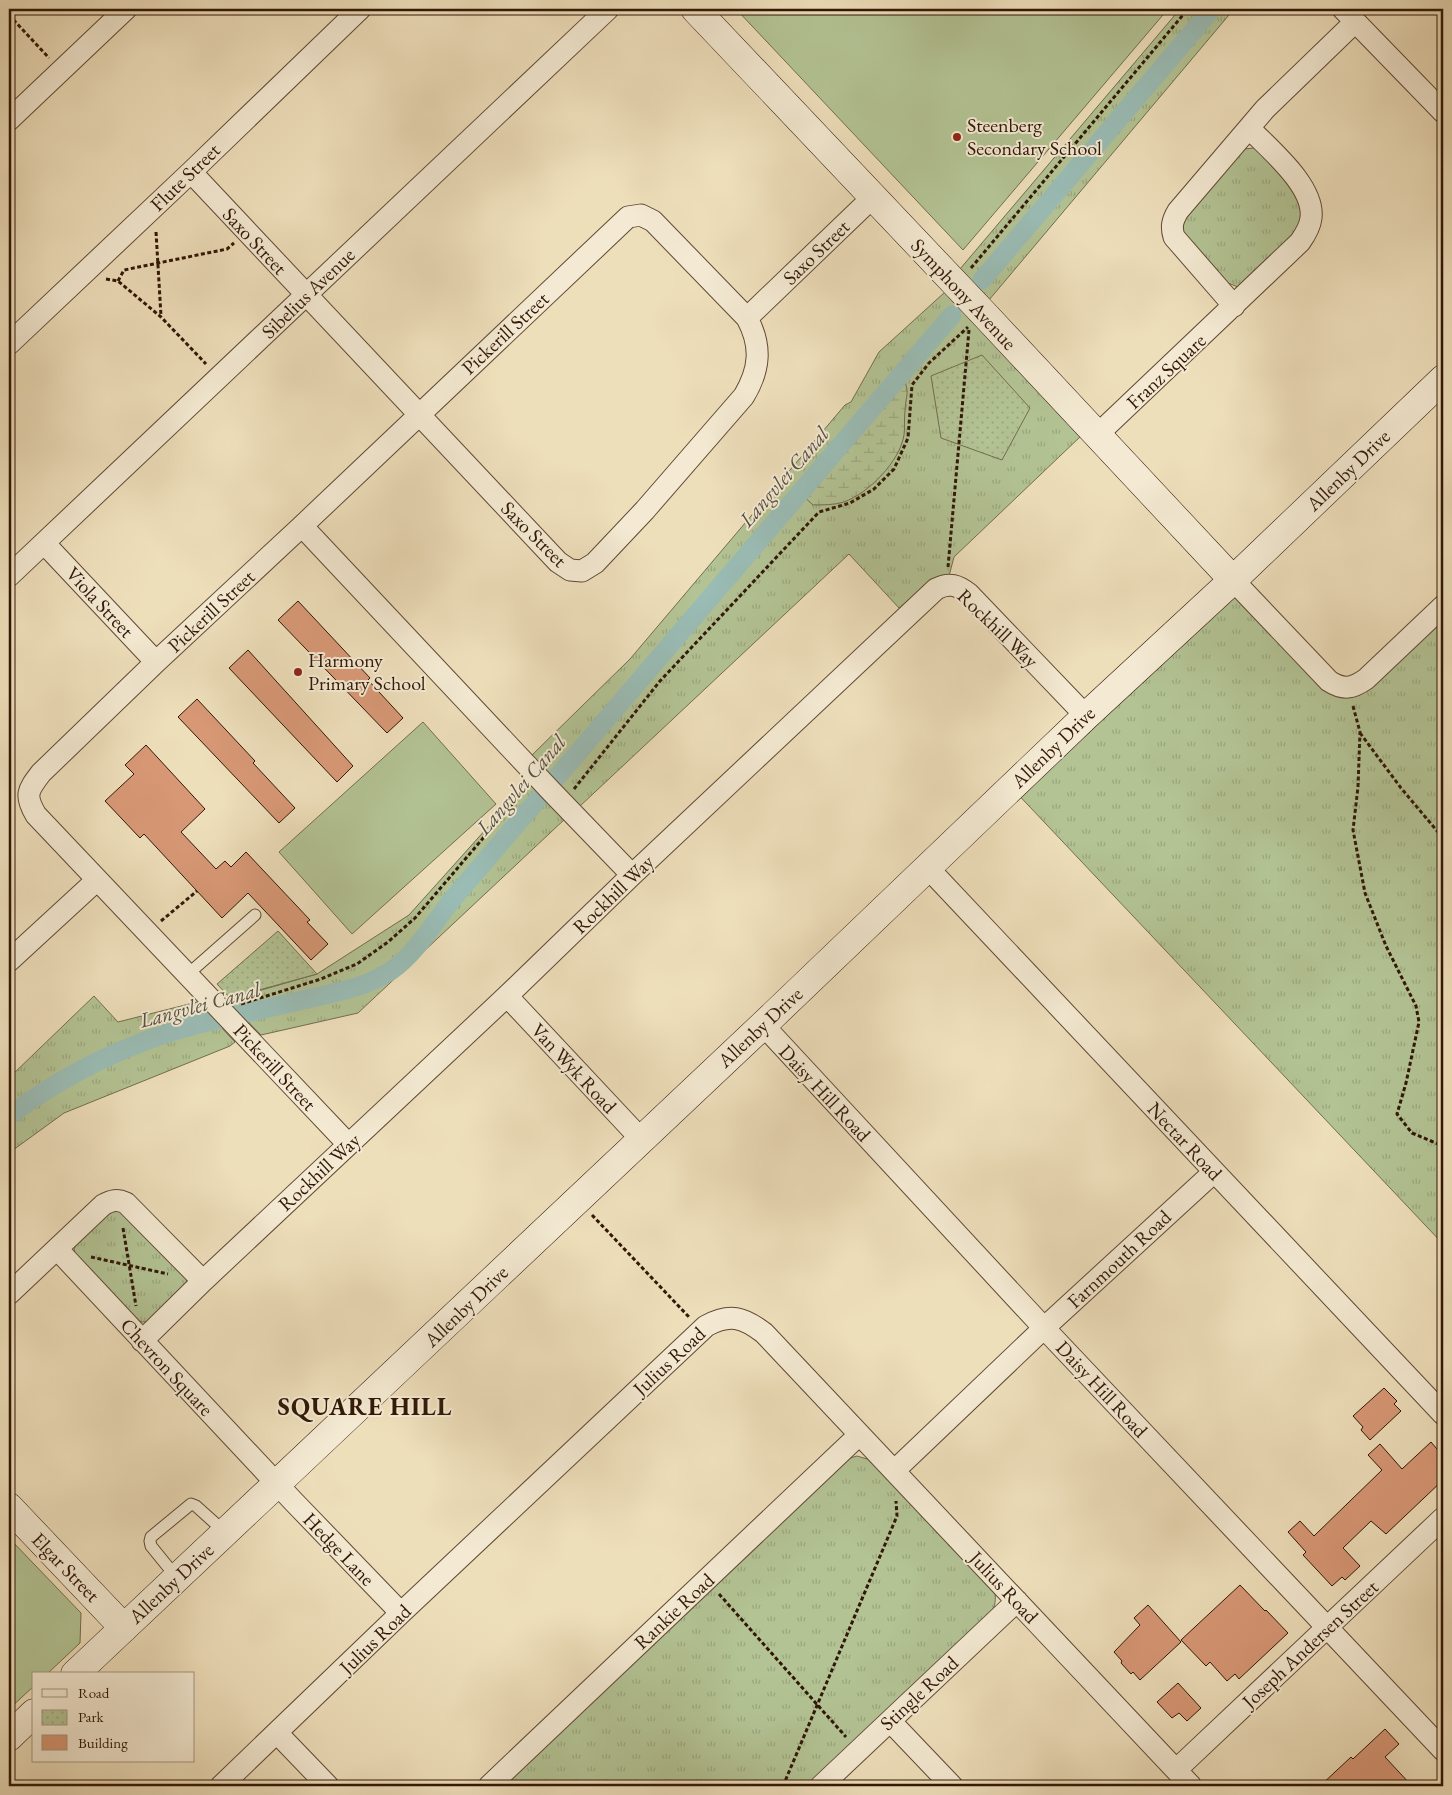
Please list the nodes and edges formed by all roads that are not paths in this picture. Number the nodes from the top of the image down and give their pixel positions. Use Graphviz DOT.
graph roads {
  1 [pos="126,9"];
  2 [pos="360,9"];
  3 [pos="608,9"];
  4 [pos="695,9"];
  5 [pos="1349,16"];
  6 [pos="1440,103"];
  7 [pos="9,120"];
  8 [pos="1249,128"];
  9 [pos="191,172"];
  10 [pos="873,197"];
  11 [pos="306,295"];
  12 [pos="1234,306"];
  13 [pos="748,318"];
  14 [pos="9,344"];
  15 [pos="1443,379"];
  16 [pos="419,414"];
  17 [pos="1098,435"];
  18 [pos="302,526"];
  19 [pos="44,543"];
  20 [pos="9,576"];
  21 [pos="1233,580"];
  22 [pos="1443,606"];
  23 [pos="156,662"];
  24 [pos="1086,716"];
  25 [pos="928,868"];
  26 [pos="632,875"];
  27 [pos="97,880"];
  28 [pos="254,915"];
  29 [pos="9,961"];
  30 [pos="187,975"];
  31 [pos="507,996"];
  32 [pos="763,1026"];
  33 [pos="641,1139"];
  34 [pos="348,1144"];
  35 [pos="1214,1172"];
  36 [pos="57,1250"];
  37 [pos="203,1282"];
  38 [pos="9,1294"];
  39 [pos="1044,1328"];
  40 [pos="142,1341"];
  41 [pos="1443,1414"];
  42 [pos="859,1435"];
  43 [pos="894,1471"];
  44 [pos="278,1484"];
  45 [pos="9,1507"];
  46 [pos="1443,1518"];
  47 [pos="226,1533"];
  48 [pos="178,1578"];
  49 [pos="1018,1601"];
  50 [pos="401,1613"];
  51 [pos="1328,1627"];
  52 [pos="124,1628"];
  53 [pos="77,1672"];
  54 [pos="32,1715"];
  55 [pos="890,1721"];
  56 [pos="278,1733"];
  57 [pos="9,1737"];
  58 [pos="1443,1750"];
  59 [pos="1176,1770"];
  60 [pos="221,1786"];
  61 [pos="328,1786"];
  62 [pos="489,1786"];
  63 [pos="821,1786"];
  64 [pos="952,1786"];
  65 [pos="1191,1786"];
  1 -- 7 [label="street"];
  2 -- 9 [label="street, Flute Street"];
  3 -- 11 [label="street, Sibelius Avenue"];
  4 -- 10 [label="street, Symphony Avenue"];
  5 -- 6 [label="street"];
  5 -- 8 [label="street"];
  8 -- 12 [label="street"];
  8 -- 12 [label="street, Franz Square"];
  9 -- 11 [label="street, Saxo Street"];
  9 -- 14 [label="street, Flute Street"];
  10 -- 13 [label="street, Saxo Street"];
  10 -- 17 [label="street, Symphony Avenue"];
  11 -- 16 [label="street, Saxo Street"];
  11 -- 19 [label="street, Sibelius Avenue"];
  12 -- 17 [label="street, Franz Square"];
  13 -- 16 [label="street, Pickerill Street"];
  13 -- 16 [label="street, Saxo Street"];
  15 -- 21 [label="street, Allenby Drive"];
  16 -- 18 [label="street, Pickerill Street"];
  17 -- 21 [label="street, Symphony Avenue"];
  18 -- 23 [label="street, Pickerill Street"];
  18 -- 26 [label="street"];
  19 -- 20 [label="street, Sibelius Avenue"];
  19 -- 23 [label="street, Viola Street"];
  21 -- 22 [label="street"];
  21 -- 24 [label="street, Allenby Drive"];
  23 -- 27 [label="street, Pickerill Street"];
  24 -- 25 [label="street, Allenby Drive"];
  24 -- 26 [label="street, Rockhill Way"];
  25 -- 32 [label="street, Allenby Drive"];
  25 -- 35 [label="street, Nectar Road"];
  26 -- 31 [label="street, Rockhill Way"];
  27 -- 29 [label="street"];
  27 -- 30 [label="street, Pickerill Street"];
  28 -- 30 [label="lane"];
  30 -- 34 [label="street, Pickerill Street"];
  31 -- 33 [label="street, Van Wyk Road"];
  31 -- 34 [label="street, Rockhill Way"];
  32 -- 33 [label="street, Allenby Drive"];
  32 -- 39 [label="street, Daisy Hill Road"];
  33 -- 44 [label="street, Allenby Drive"];
  34 -- 37 [label="street, Rockhill Way"];
  35 -- 39 [label="street, Farnmouth Road"];
  35 -- 41 [label="street, Nectar Road"];
  36 -- 37 [label="street"];
  36 -- 38 [label="street"];
  36 -- 40 [label="street, Chevron Square"];
  37 -- 40 [label="street, Rockhill Way"];
  39 -- 43 [label="street, Farnmouth Road"];
  39 -- 51 [label="street, Daisy Hill Road"];
  40 -- 44 [label="street, Chevron Square"];
  42 -- 43 [label="street, Julius Road"];
  42 -- 50 [label="street, Julius Road"];
  42 -- 62 [label="street, Rankie Road"];
  43 -- 49 [label="street, Julius Road"];
  44 -- 47 [label="street, Allenby Drive"];
  44 -- 50 [label="street, Hedge Lane"];
  45 -- 52 [label="street, Elgar Street"];
  46 -- 51 [label="street, Joseph Andersen Street"];
  47 -- 48 [label="street, Allenby Drive"];
  47 -- 48 [label="lane"];
  48 -- 52 [label="street, Allenby Drive"];
  49 -- 55 [label="street, Stingle Road"];
  49 -- 59 [label="street, Julius Road"];
  50 -- 56 [label="street, Julius Road"];
  51 -- 58 [label="street, Daisy Hill Road"];
  51 -- 59 [label="street, Joseph Andersen Street"];
  52 -- 53 [label="street, Allenby Drive"];
  54 -- 57 [label="street"];
  55 -- 63 [label="street, Stingle Road"];
  55 -- 64 [label="street"];
  56 -- 60 [label="street, Julius Road"];
  56 -- 61 [label="street"];
  59 -- 65 [label="street, Julius Road"];
}
